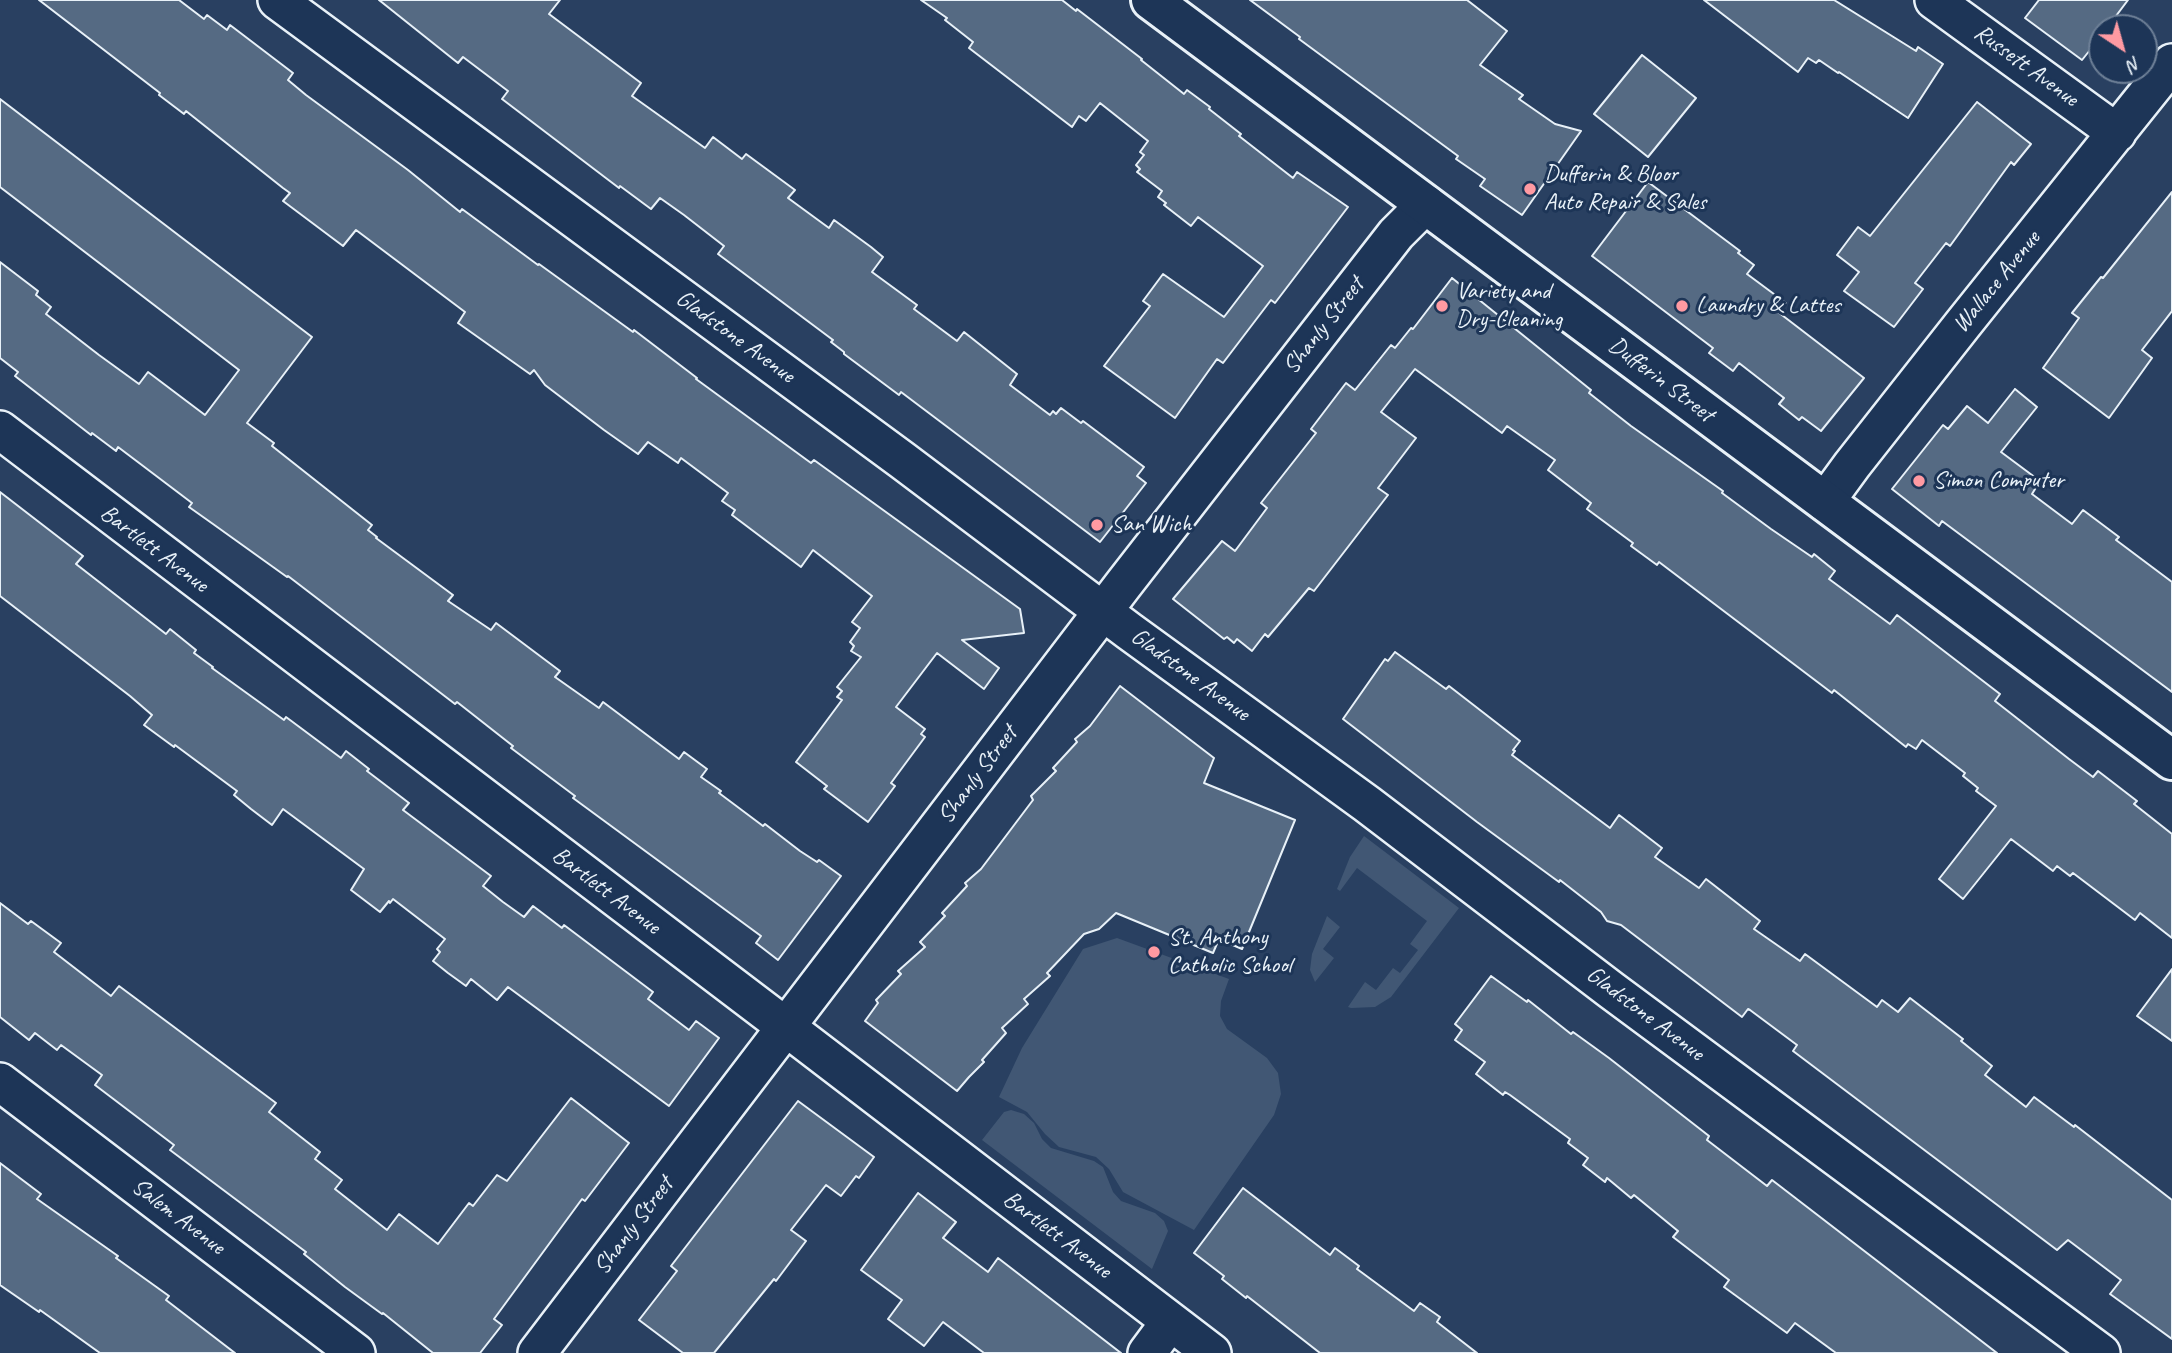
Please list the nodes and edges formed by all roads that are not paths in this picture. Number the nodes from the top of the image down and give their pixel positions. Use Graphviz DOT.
graph roads {
  1 [pos="277,0"];
  2 [pos="1151,0"];
  3 [pos="1934,0"];
  4 [pos="2172,63"];
  5 [pos="2117,133"];
  6 [pos="1426,204"];
  7 [pos="0,430"];
  8 [pos="1825,502"];
  9 [pos="1103,611"];
  10 [pos="2172,760"];
  11 [pos="786,1027"];
  12 [pos="0,1082"];
  13 [pos="1170,1322"];
  14 [pos="356,1353"];
  15 [pos="537,1353"];
  16 [pos="1147,1353"];
  17 [pos="1212,1353"];
  18 [pos="2101,1353"];
  1 -- 9 [label="street, Gladstone Avenue"];
  2 -- 6 [label="main road, Dufferin Street"];
  3 -- 5 [label="street, Russett Avenue"];
  4 -- 5 [label="street, Wallace Avenue"];
  5 -- 8 [label="street, Wallace Avenue"];
  6 -- 8 [label="main road, Dufferin Street"];
  6 -- 9 [label="street, Shanly Street"];
  7 -- 11 [label="street, Bartlett Avenue"];
  8 -- 10 [label="main road, Dufferin Street"];
  9 -- 11 [label="street, Shanly Street"];
  9 -- 18 [label="street, Gladstone Avenue"];
  11 -- 13 [label="street, Bartlett Avenue"];
  11 -- 15 [label="street, Shanly Street"];
  12 -- 14 [label="street, Salem Avenue"];
  13 -- 16 [label="street"];
  13 -- 17 [label="street, Bartlett Avenue"];
}
